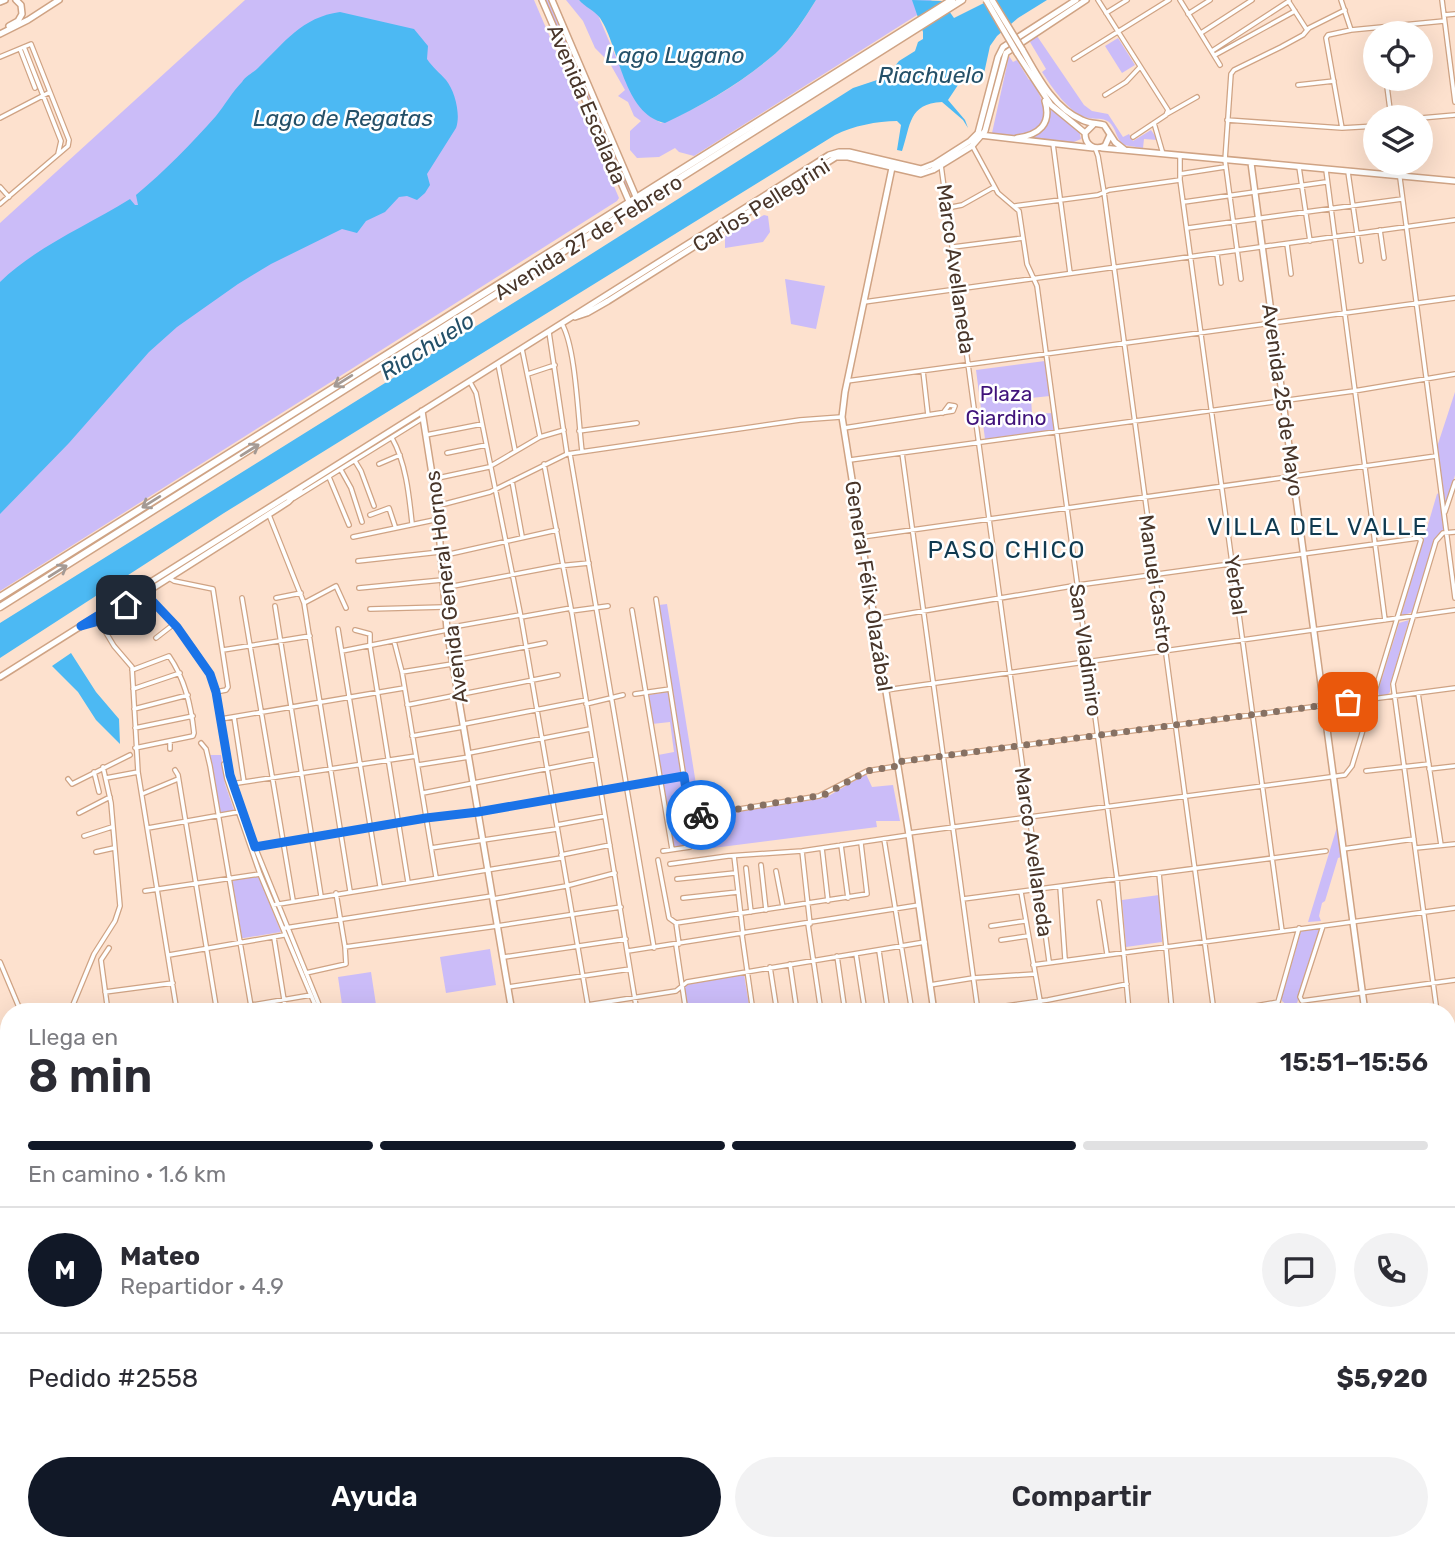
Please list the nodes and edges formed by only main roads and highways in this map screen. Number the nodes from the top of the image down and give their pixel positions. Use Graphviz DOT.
graph roads {
  1 [pos="5,0"];
  2 [pos="16,0"];
  3 [pos="60,0"];
  4 [pos="542,0"];
  5 [pos="552,0"];
  6 [pos="962,0"];
  7 [pos="986,0"];
  8 [pos="992,0"];
  9 [pos="1076,0"];
  10 [pos="1086,0"];
  11 [pos="0,2"];
  12 [pos="948,5"];
  13 [pos="914,28"];
  14 [pos="1,33"];
  15 [pos="1020,51"];
  16 [pos="1044,97"];
  17 [pos="1094,124"];
  18 [pos="1110,133"];
  19 [pos="980,134"];
  20 [pos="1085,134"];
  21 [pos="1011,139"];
  22 [pos="1066,145"];
  23 [pos="1097,148"];
  24 [pos="1128,151"];
  25 [pos="1251,163"];
  26 [pos="892,166"];
  27 [pos="1455,181"];
  28 [pos="636,197"];
  29 [pos="629,201"];
  30 [pos="640,205"];
  31 [pos="632,209"];
  32 [pos="422,415"];
  33 [pos="304,485"];
  34 [pos="143,591"];
  35 [pos="0,597"];
  36 [pos="0,607"];
  37 [pos="81,626"];
  38 [pos="0,679"];
  39 [pos="511,1003"];
  40 [pos="933,1003"];
  41 [pos="1365,1003"];
  1 -- 11 [label="main road"];
  2 -- 14 [label="main road"];
  3 -- 14 [label="main road"];
  4 -- 29 [label="main road, Avenida Escalada"];
  5 -- 28 [label="main road, Avenida Escalada"];
  6 -- 12 [label="main road, Avenida 27 de Febrero"];
  7 -- 15 [label="main road, bridge"];
  8 -- 15 [label="main road, bridge"];
  9 -- 19 [label="main road, Carlos Pellegrini"];
  10 -- 19 [label="main road, Carlos Pellegrini"];
  12 -- 13 [label="main road, Avenida 27 de Febrero"];
  13 -- 28 [label="main road, Avenida 27 de Febrero"];
  13 -- 30 [label="main road, Avenida 27 de Febrero"];
  15 -- 16 [label="main road"];
  15 -- 17 [label="main road"];
  16 -- 20 [label="main road"];
  16 -- 21 [label="main road"];
  17 -- 18 [label="main road"];
  17 -- 20 [label="main road"];
  18 -- 23 [label="main road"];
  18 -- 24 [label="main road"];
  19 -- 21 [label="main road"];
  19 -- 26 [label="main road, Carlos Pellegrini"];
  20 -- 22 [label="main road"];
  20 -- 23 [label="main road"];
  21 -- 22 [label="main road"];
  22 -- 23 [label="main road"];
  23 -- 24 [label="main road"];
  24 -- 25 [label="main road"];
  25 -- 27 [label="main road"];
  25 -- 41 [label="main road, Avenida 25 de Mayo"];
  26 -- 32 [label="main road, Carlos Pellegrini"];
  26 -- 40 [label="main road, General Félix Olazábal"];
  28 -- 29 [label="main road, Avenida 27 de Febrero"];
  28 -- 30 [label="main road, Avenida Escalada"];
  29 -- 31 [label="main road, Avenida Escalada"];
  29 -- 35 [label="main road, Avenida 27 de Febrero, one-way"];
  30 -- 31 [label="main road, Avenida 27 de Febrero"];
  36 -- 31 [label="main road, Avenida 27 de Febrero, one-way"];
  32 -- 33 [label="main road, Carlos Pellegrini"];
  32 -- 39 [label="main road, Avenida General Hornos"];
  33 -- 34 [label="main road"];
  33 -- 34 [label="main road"];
  34 -- 37 [label="main road"];
  34 -- 37 [label="main road"];
  37 -- 38 [label="main road"];
}
